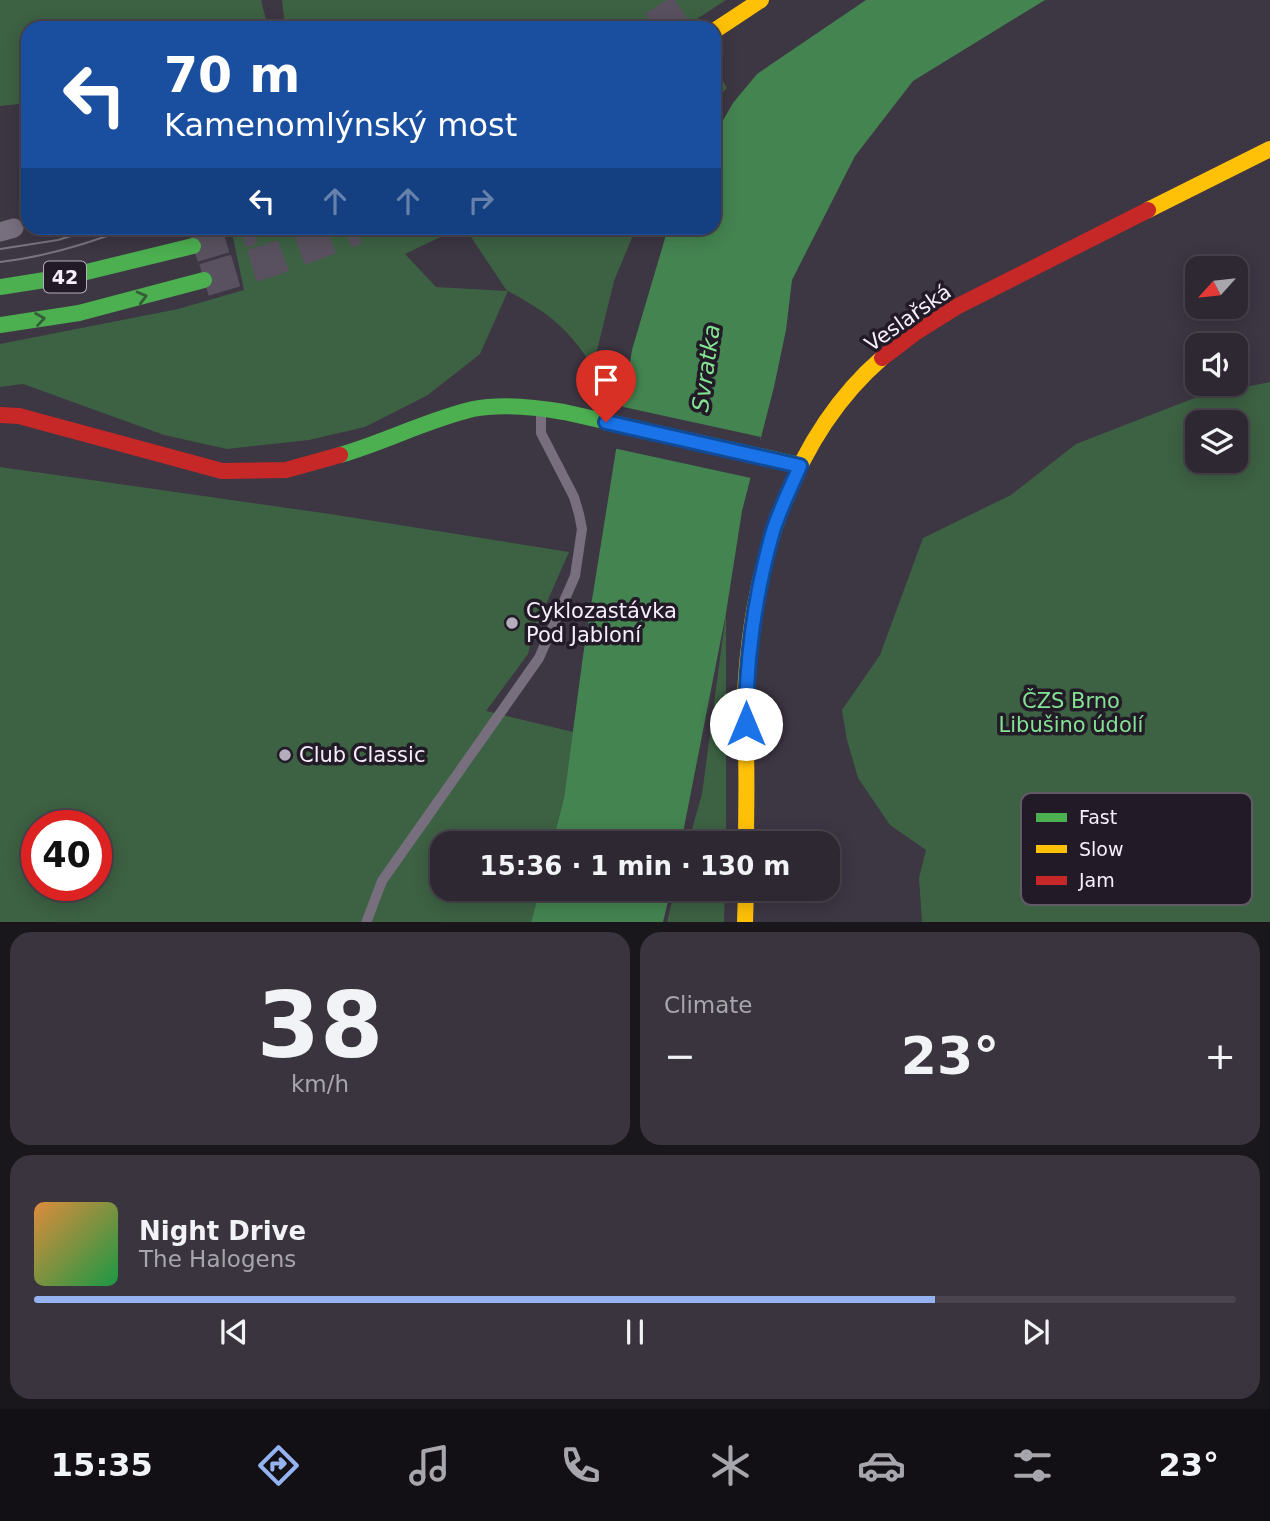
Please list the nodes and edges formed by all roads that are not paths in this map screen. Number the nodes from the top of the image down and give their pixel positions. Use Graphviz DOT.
graph roads {
  1 [pos="761,0"];
  2 [pos="721,26"];
  3 [pos="1270,149"];
  4 [pos="193,246"];
  5 [pos="204,280"];
  6 [pos="0,287"];
  7 [pos="0,325"];
  8 [pos="541,408"];
  9 [pos="0,415"];
  10 [pos="800,466"];
  11 [pos="746,831"];
  12 [pos="746,901"];
  13 [pos="366,922"];
  14 [pos="746,922"];
  1 -- 2 [label="main road"];
  3 -- 10 [label="main road, Veslařská"];
  4 -- 6 [label="main road, 42"];
  7 -- 5 [label="main road, 42, one-way"];
  8 -- 9 [label="main road"];
  8 -- 10 [label="main road"];
  8 -- 13 [label="lane"];
  10 -- 11 [label="main road, Veslařská"];
  12 -- 14 [label="main road"];
}
